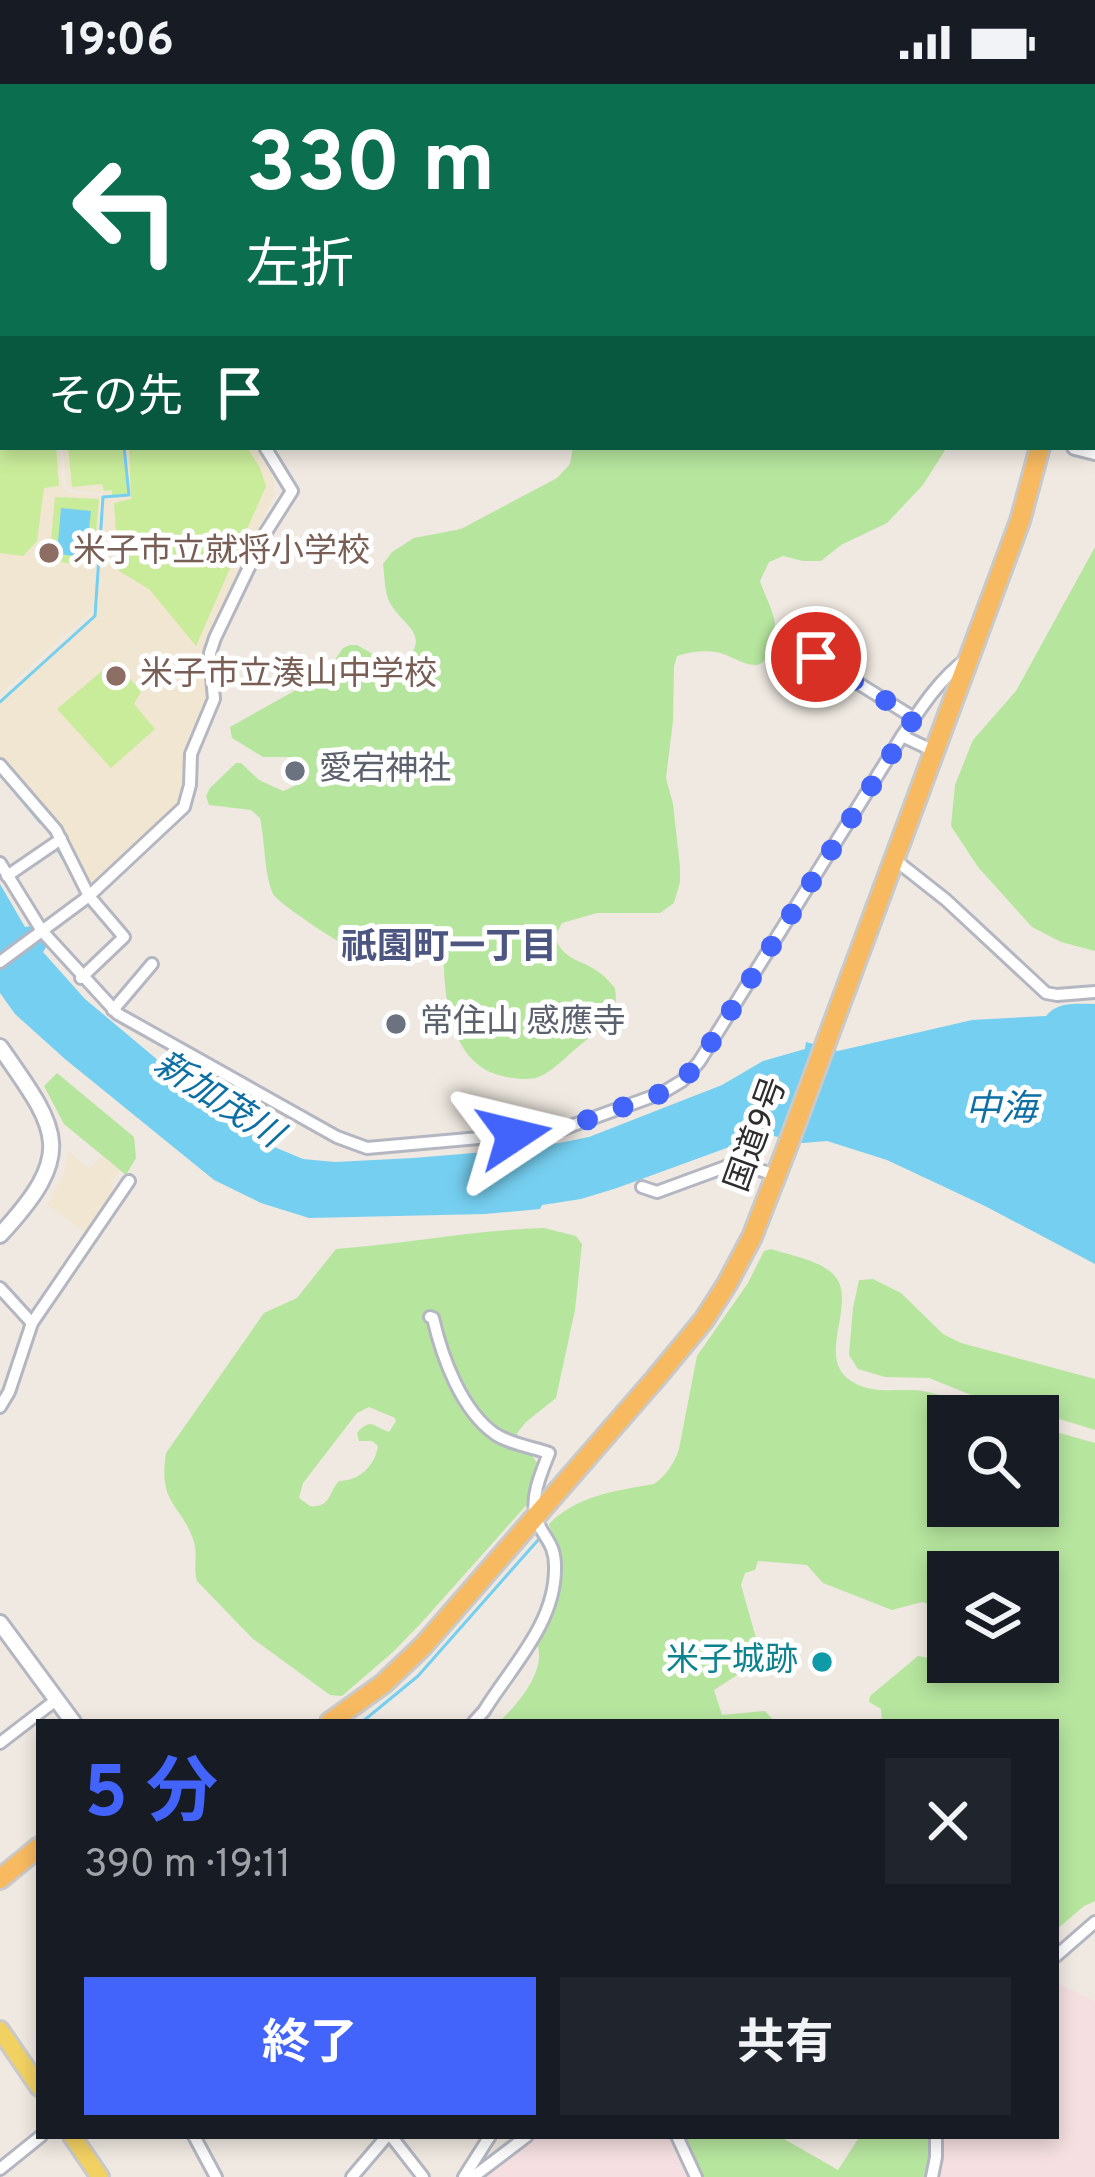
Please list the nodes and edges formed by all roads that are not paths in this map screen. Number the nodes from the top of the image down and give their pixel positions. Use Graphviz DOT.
graph roads {
  1 [pos="267,450"];
  2 [pos="1039,450"];
  3 [pos="816,657"];
  4 [pos="969,657"];
  5 [pos="914,718"];
  6 [pos="902,736"];
  7 [pos="934,751"];
  8 [pos="0,765"];
  9 [pos="61,839"];
  10 [pos="894,859"];
  11 [pos="0,863"];
  12 [pos="8,876"];
  13 [pos="89,896"];
  14 [pos="38,935"];
  15 [pos="0,962"];
  16 [pos="152,964"];
  17 [pos="81,978"];
  18 [pos="1095,992"];
  19 [pos="113,1010"];
  20 [pos="2,1053"];
  21 [pos="776,1174"];
  22 [pos="129,1181"];
  23 [pos="643,1187"];
  24 [pos="0,1235"];
  25 [pos="0,1288"];
  26 [pos="430,1317"];
  27 [pos="32,1323"];
  28 [pos="0,1407"];
  29 [pos="536,1517"];
  30 [pos="0,1623"];
  31 [pos="56,1700"];
  32 [pos="71,1719"];
  33 [pos="334,1719"];
  34 [pos="477,1719"];
  35 [pos="0,1743"];
  36 [pos="36,1849"];
  37 [pos="0,1879"];
  38 [pos="1095,1922"];
  39 [pos="1059,1953"];
  40 [pos="0,2030"];
  41 [pos="36,2083"];
  42 [pos="37,2139"];
  43 [pos="74,2139"];
  44 [pos="196,2139"];
  45 [pos="386,2139"];
  46 [pos="391,2139"];
  47 [pos="488,2139"];
  48 [pos="523,2139"];
  49 [pos="678,2139"];
  50 [pos="936,2139"];
  51 [pos="0,2169"];
  52 [pos="100,2177"];
  53 [pos="216,2177"];
  54 [pos="352,2177"];
  55 [pos="423,2177"];
  56 [pos="464,2177"];
  57 [pos="473,2177"];
  58 [pos="696,2177"];
  59 [pos="932,2177"];
  1 -- 13 [label="street"];
  2 -- 4 [label="highway, 国道9号"];
  3 -- 5 [label="street"];
  4 -- 5 [label="street"];
  4 -- 7 [label="highway, 国道9号"];
  5 -- 6 [label="street"];
  6 -- 7 [label="street"];
  6 -- 19 [label="street"];
  7 -- 10 [label="highway, 国道9号"];
  8 -- 9 [label="street"];
  9 -- 12 [label="street"];
  9 -- 13 [label="street"];
  10 -- 18 [label="street"];
  10 -- 21 [label="highway, 国道9号"];
  11 -- 12 [label="street"];
  12 -- 14 [label="street"];
  13 -- 14 [label="street"];
  13 -- 17 [label="street"];
  14 -- 15 [label="street"];
  14 -- 17 [label="street"];
  16 -- 19 [label="street"];
  17 -- 19 [label="street"];
  20 -- 24 [label="street"];
  21 -- 23 [label="street"];
  21 -- 29 [label="highway, 国道9号"];
  22 -- 27 [label="street"];
  25 -- 27 [label="street"];
  26 -- 29 [label="street"];
  27 -- 28 [label="street"];
  29 -- 33 [label="highway, 国道9号"];
  29 -- 34 [label="street"];
  30 -- 31 [label="street"];
  31 -- 32 [label="street"];
  31 -- 35 [label="street"];
  36 -- 37 [label="highway"];
  38 -- 39 [label="street"];
  40 -- 41 [label="main road"];
  42 -- 51 [label="street"];
  43 -- 52 [label="main road"];
  44 -- 53 [label="street"];
  45 -- 54 [label="street"];
  46 -- 55 [label="street"];
  47 -- 56 [label="street"];
  48 -- 57 [label="street"];
  49 -- 58 [label="street"];
  50 -- 59 [label="street"];
}
